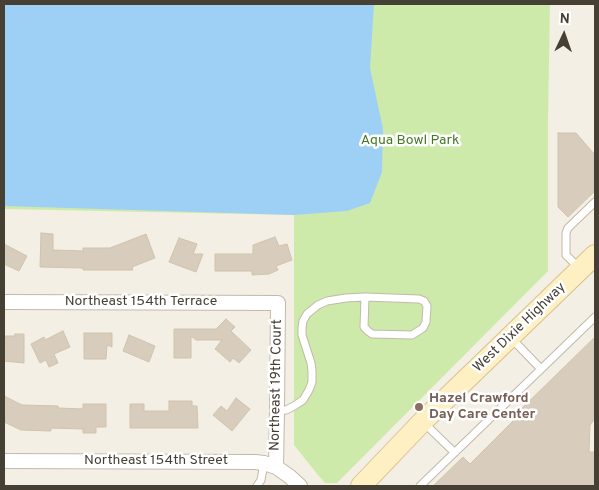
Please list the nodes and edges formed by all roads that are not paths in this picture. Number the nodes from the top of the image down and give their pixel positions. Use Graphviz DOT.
graph roads {
  1 [pos="595,202"];
  2 [pos="595,255"];
  3 [pos="581,270"];
  4 [pos="365,298"];
  5 [pos="4,302"];
  6 [pos="278,303"];
  7 [pos="595,317"];
  8 [pos="511,338"];
  9 [pos="542,369"];
  10 [pos="278,411"];
  11 [pos="423,421"];
  12 [pos="454,452"];
  13 [pos="4,461"];
  14 [pos="270,465"];
  15 [pos="256,486"];
  16 [pos="300,486"];
  17 [pos="361,486"];
  18 [pos="420,486"];
  1 -- 3 [label="lane"];
  2 -- 3 [label="main road, West Dixie Highway"];
  3 -- 8 [label="main road, West Dixie Highway"];
  4 -- 4 [label="lane"];
  4 -- 10 [label="lane"];
  5 -- 6 [label="street, Northeast 154th Terrace"];
  6 -- 10 [label="street, Northeast 19th Court"];
  7 -- 9 [label="lane"];
  8 -- 9 [label="lane"];
  8 -- 11 [label="main road, West Dixie Highway"];
  9 -- 12 [label="lane"];
  10 -- 14 [label="street, Northeast 19th Court"];
  11 -- 12 [label="lane"];
  11 -- 17 [label="main road, West Dixie Highway"];
  12 -- 18 [label="lane"];
  13 -- 14 [label="street, Northeast 154th Street"];
  14 -- 15 [label="lane"];
  14 -- 16 [label="street"];
}
